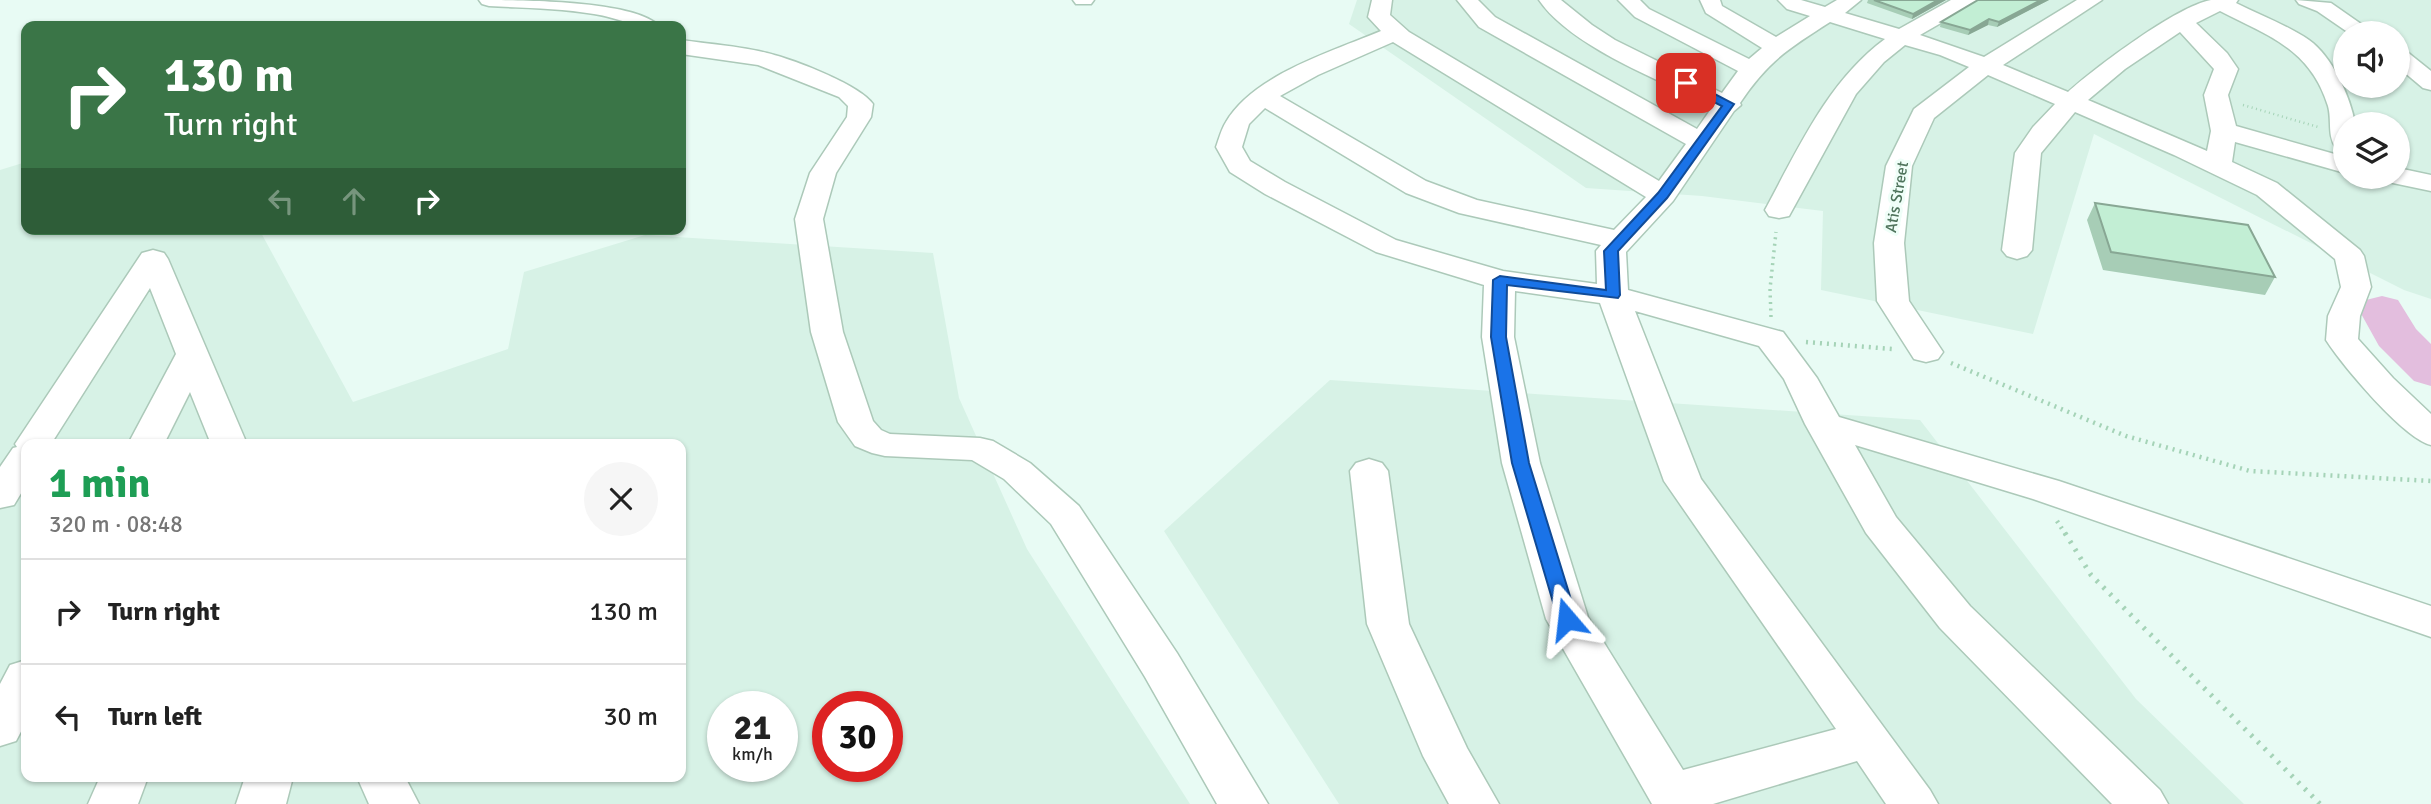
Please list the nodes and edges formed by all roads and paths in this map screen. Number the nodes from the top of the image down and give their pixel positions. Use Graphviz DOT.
graph roads {
  1 [pos="489,0"];
  2 [pos="1382,0"];
  3 [pos="1467,0"];
  4 [pos="1549,0"];
  5 [pos="1628,0"];
  6 [pos="1710,0"];
  7 [pos="1788,0"];
  8 [pos="1851,0"];
  9 [pos="1967,0"];
  10 [pos="2092,0"];
  11 [pos="2306,0"];
  12 [pos="2224,1"];
  13 [pos="642,15"];
  14 [pos="1826,15"];
  15 [pos="2181,20"];
  16 [pos="2345,21"];
  17 [pos="1395,33"];
  18 [pos="1906,36"];
  19 [pos="1776,47"];
  20 [pos="686,48"];
  21 [pos="1986,65"];
  22 [pos="2410,66"];
  23 [pos="1751,69"];
  24 [pos="2431,83"];
  25 [pos="2216,95"];
  26 [pos="1264,97"];
  27 [pos="2071,102"];
  28 [pos="1729,104"];
  29 [pos="2341,112"];
  30 [pos="2224,131"];
  31 [pos="2333,134"];
  32 [pos="1702,142"];
  33 [pos="2333,162"];
  34 [pos="2218,164"];
  35 [pos="2410,179"];
  36 [pos="2431,183"];
  37 [pos="1663,195"];
  38 [pos="1779,210"];
  39 [pos="1619,240"];
  40 [pos="2017,250"];
  41 [pos="1500,280"];
  42 [pos="1613,295"];
  43 [pos="1771,339"];
  44 [pos="1926,352"];
  45 [pos="193,353"];
  46 [pos="1823,424"];
  47 [pos="2431,433"];
  48 [pos="36,439"];
  49 [pos="149,439"];
  50 [pos="227,439"];
  51 [pos="21,464"];
  52 [pos="1369,471"];
  53 [pos="2431,481"];
  54 [pos="2046,490"];
  55 [pos="0,496"];
  56 [pos="2431,622"];
  57 [pos="21,687"];
  58 [pos="0,728"];
  59 [pos="1867,739"];
  60 [pos="122,782"];
  61 [pos="267,782"];
  62 [pos="383,782"];
  63 [pos="1675,798"];
  64 [pos="113,804"];
  65 [pos="261,804"];
  66 [pos="394,804"];
  67 [pos="1243,804"];
  68 [pos="1474,804"];
  69 [pos="1913,804"];
  70 [pos="2143,804"];
  71 [pos="2319,804"];
  1 -- 13 [label="street"];
  2 -- 17 [label="street"];
  3 -- 32 [label="street"];
  4 -- 28 [label="street"];
  5 -- 23 [label="street"];
  6 -- 19 [label="street"];
  7 -- 14 [label="street"];
  8 -- 14 [label="street"];
  9 -- 18 [label="street"];
  10 -- 21 [label="street, Atis Street"];
  11 -- 16 [label="street"];
  12 -- 15 [label="street"];
  12 -- 29 [label="street"];
  14 -- 18 [label="street"];
  14 -- 19 [label="street"];
  15 -- 25 [label="street"];
  15 -- 27 [label="street"];
  17 -- 26 [label="street"];
  17 -- 37 [label="street"];
  18 -- 21 [label="street"];
  18 -- 38 [label="street"];
  19 -- 23 [label="street"];
  20 -- 67 [label="street"];
  21 -- 27 [label="street"];
  21 -- 44 [label="street, Atis Street"];
  22 -- 24 [label="street"];
  23 -- 28 [label="street"];
  25 -- 30 [label="street"];
  25 -- 31 [label="path"];
  26 -- 39 [label="street"];
  26 -- 41 [label="street"];
  27 -- 34 [label="street"];
  27 -- 40 [label="street"];
  28 -- 32 [label="street"];
  30 -- 33 [label="street"];
  30 -- 34 [label="street"];
  32 -- 37 [label="street"];
  34 -- 47 [label="street"];
  35 -- 36 [label="street"];
  37 -- 39 [label="street"];
  38 -- 43 [label="path"];
  39 -- 42 [label="street"];
  41 -- 42 [label="street"];
  41 -- 63 [label="street"];
  42 -- 43 [label="street"];
  42 -- 59 [label="street"];
  43 -- 44 [label="path"];
  43 -- 46 [label="street"];
  44 -- 53 [label="path"];
  45 -- 48 [label="street"];
  45 -- 49 [label="street"];
  45 -- 50 [label="street"];
  46 -- 54 [label="street"];
  46 -- 70 [label="street"];
  51 -- 55 [label="street"];
  52 -- 68 [label="street"];
  54 -- 56 [label="street"];
  54 -- 71 [label="path"];
  57 -- 58 [label="street"];
  59 -- 63 [label="street"];
  59 -- 69 [label="street"];
  60 -- 64 [label="street"];
  61 -- 65 [label="street"];
  62 -- 66 [label="street"];
}
